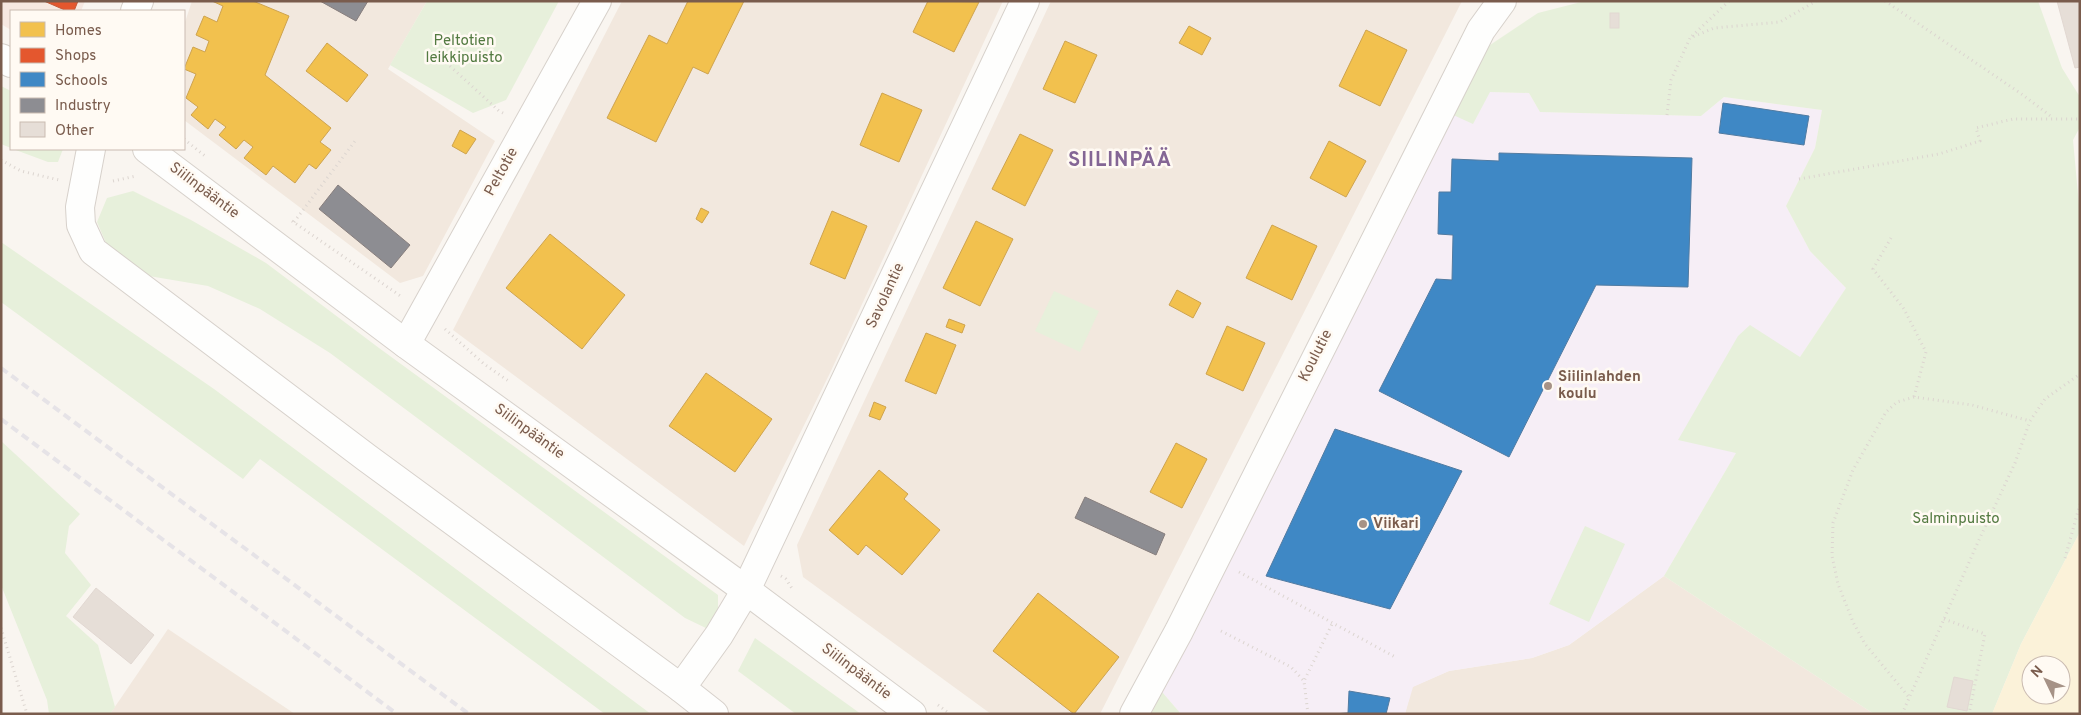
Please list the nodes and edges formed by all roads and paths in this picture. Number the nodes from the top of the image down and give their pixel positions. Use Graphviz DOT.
graph roads {
  1 [pos="597,1"];
  2 [pos="1025,1"];
  3 [pos="1502,1"];
  4 [pos="1729,1"];
  5 [pos="1816,1"];
  6 [pos="1885,1"];
  7 [pos="1690,38"];
  8 [pos="450,66"];
  9 [pos="1667,116"];
  10 [pos="2053,118"];
  11 [pos="2080,119"];
  12 [pos="528,124"];
  13 [pos="355,141"];
  14 [pos="91,150"];
  15 [pos="148,150"];
  16 [pos="1799,179"];
  17 [pos="294,222"];
  18 [pos="1891,238"];
  19 [pos="406,344"];
  20 [pos="2080,374"];
  21 [pos="1914,397"];
  22 [pos="2030,421"];
  23 [pos="2080,504"];
  24 [pos="2065,558"];
  25 [pos="1214,559"];
  26 [pos="746,590"];
  27 [pos="1944,619"];
  28 [pos="1332,624"];
  29 [pos="1,628"];
  30 [pos="1221,631"];
  31 [pos="1396,658"];
  32 [pos="1304,681"];
  33 [pos="681,688"];
  34 [pos="1908,696"];
  35 [pos="27,714"];
  36 [pos="714,714"];
  37 [pos="912,714"];
  38 [pos="1134,714"];
  39 [pos="1308,714"];
  40 [pos="1902,714"];
  41 [pos="1969,714"];
  1 -- 12 [label="street, Peltotie"];
  2 -- 26 [label="street, Savolantie"];
  3 -- 25 [label="street, Koulutie"];
  4 -- 7 [label="path"];
  5 -- 7 [label="path"];
  6 -- 10 [label="path"];
  7 -- 9 [label="path"];
  8 -- 12 [label="path"];
  10 -- 11 [label="path"];
  10 -- 16 [label="path"];
  12 -- 19 [label="street, Peltotie"];
  13 -- 17 [label="path"];
  14 -- 33 [label="street"];
  15 -- 19 [label="street, Siilinpääntie"];
  18 -- 21 [label="path"];
  19 -- 26 [label="street, Siilinpääntie"];
  20 -- 22 [label="path"];
  21 -- 22 [label="path"];
  21 -- 34 [label="path"];
  22 -- 27 [label="path"];
  23 -- 24 [label="path"];
  25 -- 28 [label="path"];
  25 -- 38 [label="street, Koulutie"];
  26 -- 33 [label="street, Savolantie"];
  26 -- 37 [label="street, Siilinpääntie"];
  27 -- 34 [label="path"];
  27 -- 41 [label="path"];
  28 -- 31 [label="path"];
  28 -- 32 [label="path"];
  29 -- 35 [label="path"];
  30 -- 32 [label="path"];
  32 -- 39 [label="path"];
  33 -- 36 [label="street"];
  34 -- 40 [label="path"];
}
